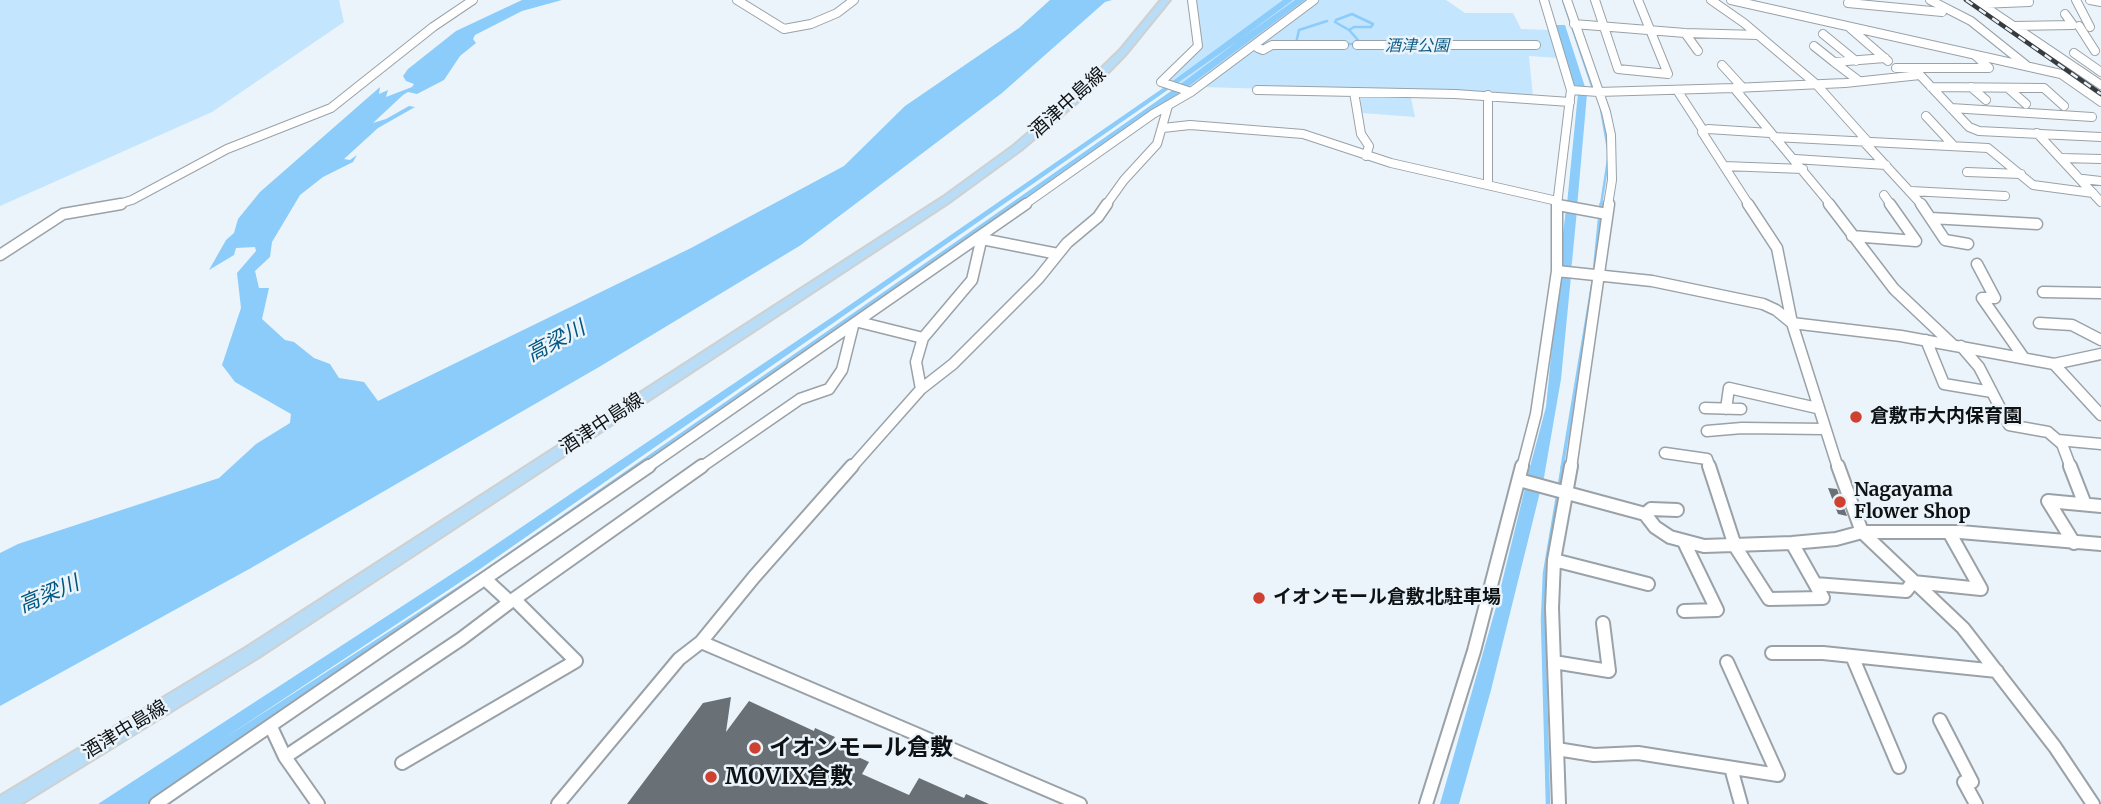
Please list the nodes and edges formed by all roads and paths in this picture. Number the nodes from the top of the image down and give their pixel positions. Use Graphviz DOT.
graph roads {
  1 [pos="473,0"];
  2 [pos="737,0"];
  3 [pos="854,0"];
  4 [pos="1166,0"];
  5 [pos="1192,0"];
  6 [pos="1314,0"];
  7 [pos="1544,0"];
  8 [pos="1567,0"];
  9 [pos="1595,0"];
  10 [pos="1638,0"];
  11 [pos="1712,0"];
  12 [pos="1731,0"];
  13 [pos="1745,0"];
  14 [pos="1930,0"];
  15 [pos="2076,0"];
  16 [pos="2090,0"];
  17 [pos="1847,1"];
  18 [pos="2012,1"];
  19 [pos="1978,2"];
  20 [pos="2029,2"];
  21 [pos="2101,2"];
  22 [pos="1780,8"];
  23 [pos="1942,12"];
  24 [pos="2066,14"];
  25 [pos="1850,18"];
  26 [pos="1574,24"];
  27 [pos="1603,26"];
  28 [pos="2014,26"];
  29 [pos="2076,26"];
  30 [pos="2090,27"];
  31 [pos="2101,27"];
  32 [pos="1649,30"];
  33 [pos="1685,33"];
  34 [pos="1758,34"];
  35 [pos="1823,34"];
  36 [pos="1344,45"];
  37 [pos="1357,45"];
  38 [pos="1536,45"];
  39 [pos="1814,46"];
  40 [pos="1258,48"];
  41 [pos="1698,51"];
  42 [pos="2095,51"];
  43 [pos="2074,53"];
  44 [pos="1974,54"];
  45 [pos="1885,58"];
  46 [pos="2063,59"];
  47 [pos="2082,59"];
  48 [pos="1856,61"];
  49 [pos="1834,62"];
  50 [pos="1722,65"];
  51 [pos="2029,67"];
  52 [pos="1896,68"];
  53 [pos="1643,71"];
  54 [pos="2101,72"];
  55 [pos="1904,75"];
  56 [pos="1859,81"];
  57 [pos="2071,81"];
  58 [pos="2098,83"];
  59 [pos="1816,84"];
  60 [pos="1931,87"];
  61 [pos="1971,87"];
  62 [pos="1739,88"];
  63 [pos="2008,88"];
  64 [pos="1257,90"];
  65 [pos="1573,90"];
  66 [pos="1677,90"];
  67 [pos="1189,91"];
  68 [pos="1655,91"];
  69 [pos="1354,92"];
  70 [pos="1596,92"];
  71 [pos="1488,95"];
  72 [pos="1986,100"];
  73 [pos="1570,102"];
  74 [pos="2101,102"];
  75 [pos="2026,104"];
  76 [pos="1168,106"];
  77 [pos="2064,106"];
  78 [pos="1951,108"];
  79 [pos="1926,116"];
  80 [pos="2092,117"];
  81 [pos="1163,128"];
  82 [pos="1703,130"];
  83 [pos="2037,133"];
  84 [pos="1772,135"];
  85 [pos="2101,137"];
  86 [pos="1867,143"];
  87 [pos="1953,145"];
  88 [pos="1366,156"];
  89 [pos="2062,158"];
  90 [pos="1795,159"];
  91 [pos="2101,159"];
  92 [pos="1886,165"];
  93 [pos="1724,166"];
  94 [pos="1803,169"];
  95 [pos="1967,172"];
  96 [pos="2021,174"];
  97 [pos="2083,179"];
  98 [pos="2101,181"];
  99 [pos="1488,183"];
  100 [pos="1911,191"];
  101 [pos="2093,193"];
  102 [pos="1884,195"];
  103 [pos="2005,196"];
  104 [pos="2101,202"];
  105 [pos="1561,204"];
  106 [pos="1607,214"];
  107 [pos="1931,218"];
  108 [pos="2037,224"];
  109 [pos="1852,236"];
  110 [pos="979,239"];
  111 [pos="1968,244"];
  112 [pos="1058,254"];
  113 [pos="0,255"];
  114 [pos="1977,264"];
  115 [pos="1556,271"];
  116 [pos="1597,277"];
  117 [pos="2043,292"];
  118 [pos="2101,293"];
  119 [pos="1792,323"];
  120 [pos="2039,323"];
  121 [pos="856,324"];
  122 [pos="923,338"];
  123 [pos="1926,340"];
  124 [pos="2101,341"];
  125 [pos="1957,346"];
  126 [pos="2101,354"];
  127 [pos="2024,358"];
  128 [pos="2054,364"];
  129 [pos="921,389"];
  130 [pos="1992,391"];
  131 [pos="1705,408"];
  132 [pos="1817,408"];
  133 [pos="1727,409"];
  134 [pos="1741,409"];
  135 [pos="2101,415"];
  136 [pos="1824,429"];
  137 [pos="1707,431"];
  138 [pos="2058,440"];
  139 [pos="2101,444"];
  140 [pos="1665,453"];
  141 [pos="1522,481"];
  142 [pos="1567,495"];
  143 [pos="2084,502"];
  144 [pos="2101,506"];
  145 [pos="1677,510"];
  146 [pos="1645,513"];
  147 [pos="1862,532"];
  148 [pos="1949,532"];
  149 [pos="1684,542"];
  150 [pos="1792,543"];
  151 [pos="2074,543"];
  152 [pos="2101,544"];
  153 [pos="1735,545"];
  154 [pos="1554,559"];
  155 [pos="485,579"];
  156 [pos="1913,582"];
  157 [pos="1648,584"];
  158 [pos="1815,584"];
  159 [pos="512,601"];
  160 [pos="1684,611"];
  161 [pos="1603,623"];
  162 [pos="701,642"];
  163 [pos="1772,653"];
  164 [pos="1852,656"];
  165 [pos="1554,662"];
  166 [pos="1727,662"];
  167 [pos="1997,671"];
  168 [pos="1940,720"];
  169 [pos="271,727"];
  170 [pos="1557,749"];
  171 [pos="285,757"];
  172 [pos="402,763"];
  173 [pos="1899,767"];
  174 [pos="1731,768"];
  175 [pos="4,804"];
  176 [pos="156,804"];
  177 [pos="318,804"];
  178 [pos="558,804"];
  179 [pos="1080,804"];
  180 [pos="1426,804"];
  181 [pos="1559,804"];
  182 [pos="1741,804"];
  183 [pos="1976,804"];
  184 [pos="2093,804"];
  1 -- 113 [label="street"];
  2 -- 3 [label="street"];
  4 -- 175 [label="main road, 酒津中島線"];
  5 -- 67 [label="street"];
  6 -- 67 [label="street"];
  7 -- 65 [label="street"];
  8 -- 26 [label="street"];
  9 -- 27 [label="street"];
  10 -- 32 [label="street"];
  11 -- 34 [label="street"];
  12 -- 25 [label="street"];
  13 -- 22 [label="street"];
  14 -- 51 [label="street"];
  15 -- 30 [label="street"];
  16 -- 21 [label="street"];
  17 -- 23 [label="street"];
  17 -- 25 [label="street"];
  18 -- 19 [label="street"];
  18 -- 20 [label="street"];
  19 -- 28 [label="street"];
  24 -- 29 [label="street"];
  25 -- 44 [label="street"];
  25 -- 45 [label="street"];
  26 -- 27 [label="street"];
  26 -- 70 [label="street"];
  27 -- 32 [label="street"];
  27 -- 53 [label="street"];
  28 -- 29 [label="street"];
  28 -- 46 [label="street"];
  29 -- 30 [label="street"];
  29 -- 42 [label="street"];
  30 -- 31 [label="street"];
  32 -- 33 [label="street"];
  32 -- 53 [label="street"];
  33 -- 34 [label="street"];
  33 -- 41 [label="street"];
  34 -- 59 [label="street"];
  35 -- 48 [label="street"];
  36 -- 40 [label="street"];
  37 -- 38 [label="street"];
  39 -- 49 [label="street"];
  43 -- 47 [label="street"];
  44 -- 51 [label="street"];
  44 -- 52 [label="street"];
  45 -- 48 [label="street"];
  45 -- 52 [label="street"];
  46 -- 47 [label="street"];
  46 -- 58 [label="street"];
  47 -- 54 [label="street"];
  48 -- 49 [label="street"];
  49 -- 56 [label="street"];
  50 -- 62 [label="street"];
  51 -- 57 [label="street"];
  52 -- 55 [label="street"];
  53 -- 68 [label="street"];
  55 -- 56 [label="street"];
  55 -- 60 [label="street"];
  56 -- 59 [label="street"];
  57 -- 58 [label="street"];
  57 -- 74 [label="street"];
  59 -- 62 [label="street"];
  59 -- 86 [label="street"];
  60 -- 61 [label="street"];
  60 -- 78 [label="street"];
  61 -- 63 [label="street"];
  61 -- 72 [label="street"];
  62 -- 66 [label="street"];
  62 -- 84 [label="street"];
  63 -- 75 [label="street"];
  63 -- 77 [label="street"];
  64 -- 69 [label="street"];
  65 -- 70 [label="street"];
  65 -- 73 [label="street"];
  66 -- 68 [label="street"];
  66 -- 82 [label="street"];
  67 -- 76 [label="street"];
  68 -- 70 [label="street"];
  69 -- 71 [label="street"];
  69 -- 88 [label="street"];
  70 -- 106 [label="street"];
  71 -- 73 [label="street"];
  71 -- 99 [label="street"];
  73 -- 105 [label="street"];
  76 -- 81 [label="street"];
  76 -- 110 [label="street"];
  78 -- 80 [label="street"];
  78 -- 83 [label="street"];
  79 -- 87 [label="street"];
  81 -- 88 [label="street"];
  81 -- 112 [label="street"];
  82 -- 84 [label="street"];
  82 -- 93 [label="street"];
  83 -- 85 [label="street"];
  83 -- 89 [label="street"];
  84 -- 86 [label="street"];
  84 -- 90 [label="street"];
  86 -- 87 [label="street"];
  86 -- 92 [label="street"];
  87 -- 96 [label="street"];
  88 -- 99 [label="street"];
  89 -- 91 [label="street"];
  89 -- 97 [label="street"];
  90 -- 92 [label="street"];
  90 -- 94 [label="street"];
  92 -- 100 [label="street"];
  93 -- 94 [label="street"];
  93 -- 119 [label="street"];
  94 -- 109 [label="street"];
  95 -- 96 [label="street"];
  96 -- 101 [label="street"];
  97 -- 98 [label="street"];
  97 -- 101 [label="street"];
  99 -- 105 [label="street"];
  100 -- 103 [label="street"];
  100 -- 107 [label="street"];
  101 -- 104 [label="street"];
  102 -- 109 [label="street"];
  105 -- 106 [label="street"];
  105 -- 115 [label="street"];
  106 -- 116 [label="street"];
  107 -- 108 [label="street"];
  107 -- 111 [label="street"];
  109 -- 125 [label="street"];
  110 -- 112 [label="street"];
  110 -- 121 [label="street"];
  110 -- 122 [label="street"];
  112 -- 129 [label="street"];
  114 -- 127 [label="street"];
  115 -- 116 [label="street"];
  115 -- 141 [label="street"];
  116 -- 119 [label="street"];
  116 -- 142 [label="street"];
  117 -- 118 [label="street"];
  119 -- 123 [label="street"];
  119 -- 132 [label="street"];
  120 -- 124 [label="street"];
  121 -- 122 [label="street"];
  121 -- 155 [label="street"];
  121 -- 159 [label="street"];
  122 -- 129 [label="street"];
  123 -- 125 [label="street"];
  123 -- 130 [label="street"];
  125 -- 127 [label="street"];
  125 -- 130 [label="street"];
  126 -- 128 [label="street"];
  127 -- 128 [label="street"];
  128 -- 135 [label="street"];
  129 -- 162 [label="street"];
  130 -- 138 [label="street"];
  131 -- 133 [label="street"];
  132 -- 133 [label="street"];
  132 -- 136 [label="street"];
  133 -- 134 [label="street"];
  136 -- 137 [label="street"];
  136 -- 147 [label="street"];
  138 -- 139 [label="street"];
  138 -- 143 [label="street"];
  140 -- 153 [label="street"];
  141 -- 142 [label="street"];
  141 -- 180 [label="street"];
  142 -- 146 [label="street"];
  142 -- 154 [label="street"];
  143 -- 144 [label="street"];
  143 -- 151 [label="street"];
  145 -- 146 [label="street"];
  146 -- 149 [label="street"];
  147 -- 148 [label="street"];
  147 -- 150 [label="street"];
  147 -- 156 [label="street"];
  148 -- 151 [label="street"];
  148 -- 156 [label="street"];
  149 -- 153 [label="street"];
  149 -- 160 [label="street"];
  150 -- 153 [label="street"];
  150 -- 158 [label="street"];
  151 -- 152 [label="street"];
  153 -- 158 [label="street"];
  154 -- 157 [label="street"];
  154 -- 165 [label="street"];
  155 -- 159 [label="street"];
  155 -- 169 [label="street"];
  156 -- 158 [label="street"];
  156 -- 167 [label="street"];
  159 -- 171 [label="street"];
  159 -- 172 [label="street"];
  161 -- 165 [label="street"];
  162 -- 178 [label="street"];
  162 -- 179 [label="street"];
  163 -- 164 [label="street"];
  164 -- 167 [label="street"];
  164 -- 173 [label="street"];
  165 -- 170 [label="street"];
  166 -- 174 [label="street"];
  167 -- 184 [label="street"];
  168 -- 183 [label="street"];
  169 -- 171 [label="street"];
  169 -- 176 [label="street"];
  170 -- 174 [label="street"];
  170 -- 181 [label="street"];
  171 -- 177 [label="street"];
  174 -- 182 [label="street"];
}
